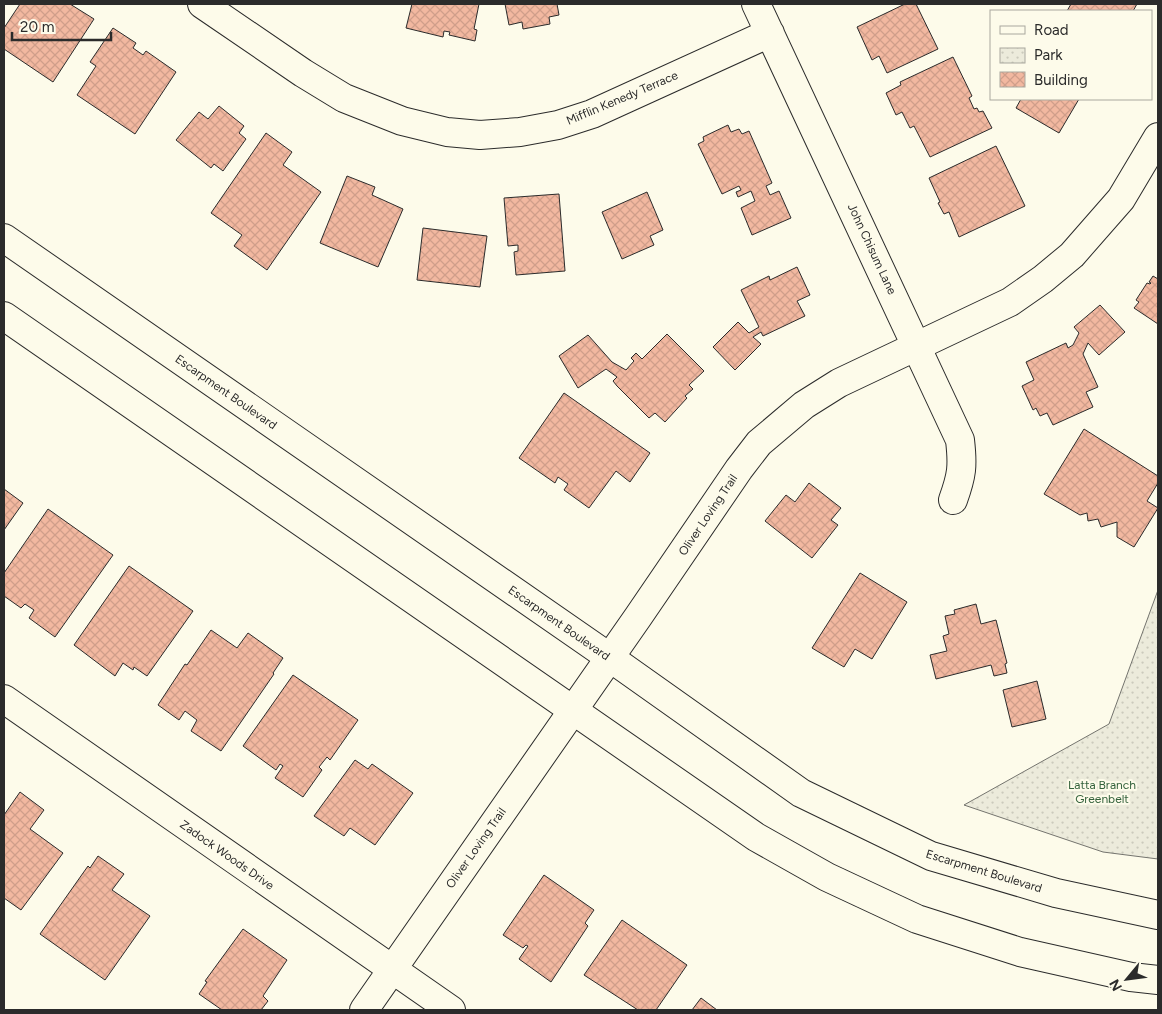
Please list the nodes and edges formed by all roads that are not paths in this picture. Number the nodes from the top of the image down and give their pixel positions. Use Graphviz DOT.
graph roads {
  1 [pos="202,4"];
  2 [pos="756,4"];
  3 [pos="770,33"];
  4 [pos="1158,137"];
  5 [pos="4,238"];
  6 [pos="4,316"];
  7 [pos="917,346"];
  8 [pos="953,500"];
  9 [pos="609,657"];
  10 [pos="4,699"];
  11 [pos="572,710"];
  12 [pos="1158,916"];
  13 [pos="392,970"];
  14 [pos="1158,980"];
  15 [pos="364,1010"];
  16 [pos="451,1010"];
  1 -- 3 [label="street, Mifflin Kenedy Terrace"];
  2 -- 3 [label="street, John Chisum Lane"];
  3 -- 7 [label="street, John Chisum Lane"];
  4 -- 7 [label="street, Oliver Loving Trail"];
  5 -- 9 [label="street, Escarpment Boulevard"];
  6 -- 11 [label="street"];
  7 -- 8 [label="street, John Chisum Lane"];
  7 -- 9 [label="street, Oliver Loving Trail"];
  9 -- 11 [label="street, Oliver Loving Trail"];
  9 -- 12 [label="street, Escarpment Boulevard"];
  10 -- 13 [label="street, Zadock Woods Drive"];
  11 -- 13 [label="street, Oliver Loving Trail"];
  11 -- 14 [label="street"];
  13 -- 15 [label="street, Oliver Loving Trail"];
  13 -- 16 [label="street, Zadock Woods Drive"];
}
